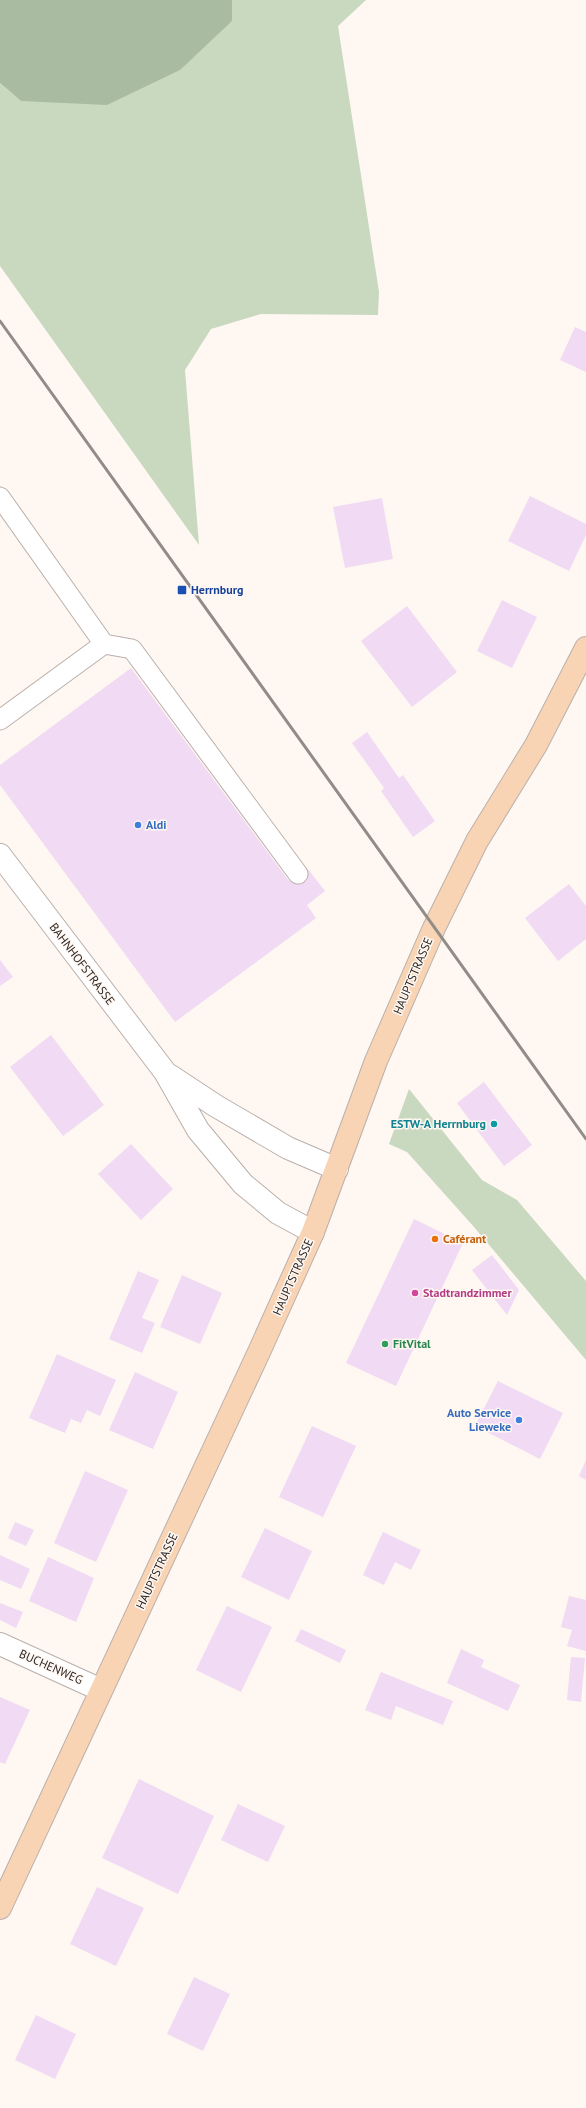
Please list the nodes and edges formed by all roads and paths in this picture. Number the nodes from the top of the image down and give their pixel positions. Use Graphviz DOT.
graph roads {
  1 [pos="0,497"];
  2 [pos="104,644"];
  3 [pos="586,648"];
  4 [pos="0,720"];
  5 [pos="0,855"];
  6 [pos="298,874"];
  7 [pos="165,1072"];
  8 [pos="337,1169"];
  9 [pos="313,1232"];
  10 [pos="0,1644"];
  11 [pos="101,1690"];
  12 [pos="0,1908"];
  1 -- 2 [label="lane"];
  2 -- 4 [label="lane"];
  2 -- 6 [label="lane"];
  3 -- 8 [label="main road, HAUPTSTRASSE"];
  5 -- 7 [label="street, BAHNHOFSTRASSE"];
  7 -- 8 [label="street, BAHNHOFSTRASSE"];
  7 -- 9 [label="street, BAHNHOFSTRASSE"];
  8 -- 9 [label="main road, HAUPTSTRASSE"];
  9 -- 11 [label="main road, HAUPTSTRASSE"];
  10 -- 11 [label="street, BUCHENWEG"];
  11 -- 12 [label="main road, HAUPTSTRASSE"];
}
